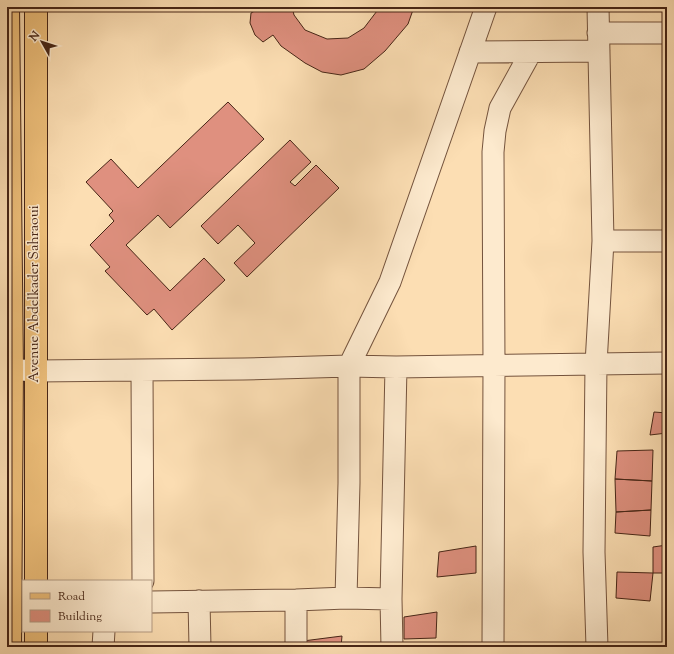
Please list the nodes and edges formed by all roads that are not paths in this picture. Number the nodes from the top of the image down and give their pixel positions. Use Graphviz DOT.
graph roads {
  1 [pos="8,7"];
  2 [pos="36,7"];
  3 [pos="486,7"];
  4 [pos="598,7"];
  5 [pos="667,33"];
  6 [pos="599,42"];
  7 [pos="470,52"];
  8 [pos="531,52"];
  9 [pos="603,241"];
  10 [pos="667,241"];
  11 [pos="667,363"];
  12 [pos="596,364"];
  13 [pos="494,365"];
  14 [pos="349,366"];
  15 [pos="396,367"];
  16 [pos="10,369"];
  17 [pos="142,370"];
  18 [pos="35,371"];
  19 [pos="36,580"];
  20 [pos="143,580"];
  21 [pos="346,598"];
  22 [pos="392,599"];
  23 [pos="296,600"];
  24 [pos="199,601"];
  25 [pos="152,602"];
  26 [pos="36,632"];
  27 [pos="104,632"];
  28 [pos="10,647"];
  29 [pos="36,647"];
  30 [pos="104,647"];
  31 [pos="200,647"];
  32 [pos="296,647"];
  33 [pos="392,647"];
  34 [pos="493,647"];
  35 [pos="597,647"];
  1 -- 16 [label="main road, Avenue Abdelkader Sahraoui"];
  2 -- 18 [label="main road, Avenue Abdelkader Sahraoui"];
  3 -- 7 [label="street"];
  4 -- 6 [label="street"];
  5 -- 6 [label="street"];
  6 -- 8 [label="street"];
  6 -- 9 [label="street"];
  7 -- 8 [label="street"];
  7 -- 14 [label="street"];
  8 -- 13 [label="street"];
  9 -- 10 [label="street"];
  9 -- 12 [label="street"];
  11 -- 12 [label="street"];
  12 -- 13 [label="street"];
  12 -- 35 [label="street"];
  13 -- 15 [label="street"];
  13 -- 34 [label="street"];
  14 -- 15 [label="street"];
  14 -- 17 [label="street"];
  14 -- 21 [label="street"];
  15 -- 22 [label="street"];
  16 -- 18 [label="street"];
  16 -- 28 [label="main road, Avenue Abdelkader Sahraoui"];
  17 -- 18 [label="street"];
  17 -- 20 [label="street"];
  18 -- 19 [label="main road, Avenue Abdelkader Sahraoui"];
  21 -- 22 [label="street"];
  21 -- 23 [label="street"];
  22 -- 33 [label="street"];
  23 -- 24 [label="street"];
  23 -- 32 [label="street"];
  24 -- 25 [label="street"];
  24 -- 31 [label="street"];
  26 -- 29 [label="main road"];
  27 -- 30 [label="street"];
}
